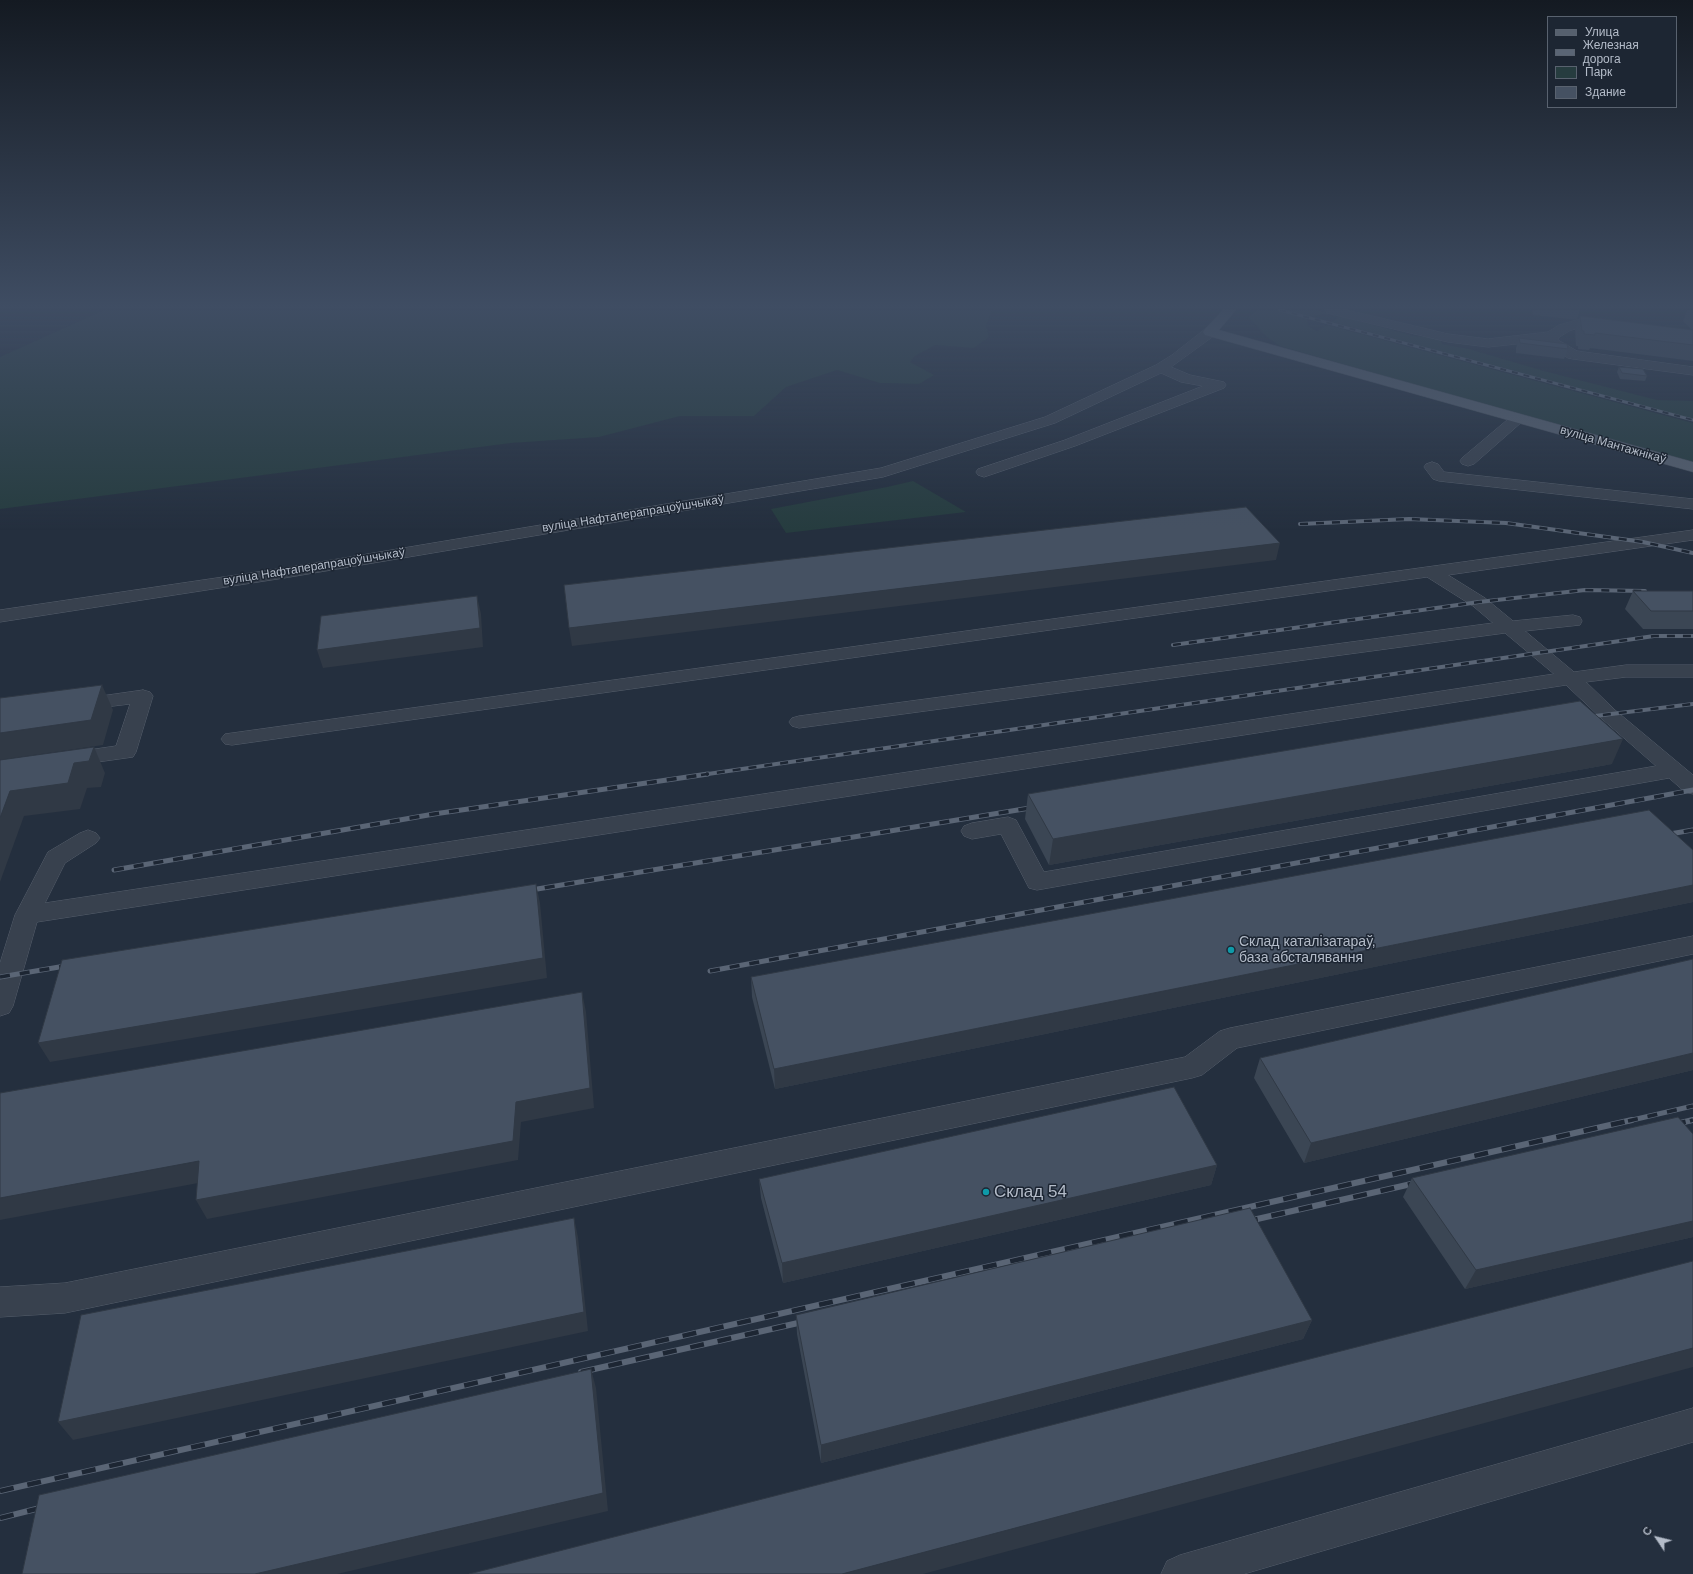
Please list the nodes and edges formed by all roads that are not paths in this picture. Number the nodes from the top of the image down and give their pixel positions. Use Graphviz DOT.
graph roads {
  1 [pos="1128,383"];
  2 [pos="1210,383"];
  3 [pos="1394,383"];
  4 [pos="1518,418"];
  5 [pos="976,444"];
  6 [pos="1468,460"];
  7 [pos="1011,463"];
  8 [pos="1432,467"];
  9 [pos="1693,467"];
  10 [pos="984,472"];
  11 [pos="1693,504"];
  12 [pos="1693,535"];
  13 [pos="1431,572"];
  14 [pos="0,616"];
  15 [pos="1573,621"];
  16 [pos="1509,627"];
  17 [pos="1693,671"];
  18 [pos="1570,678"];
  19 [pos="60,707"];
  20 [pos="799,722"];
  21 [pos="232,739"];
  22 [pos="47,762"];
  23 [pos="1673,770"];
  24 [pos="1693,787"];
  25 [pos="972,831"];
  26 [pos="88,838"];
  27 [pos="27,915"];
  28 [pos="1693,945"];
  29 [pos="0,1006"];
  30 [pos="0,1302"];
  31 [pos="1693,1425"];
  32 [pos="1180,1574"];
  1 -- 5 [label="street, вуліца Нафтаперапрацоўшчыкаў"];
  2 -- 7 [label="street"];
  3 -- 4 [label="main road, вуліца Мантажнікаў"];
  4 -- 6 [label="street"];
  4 -- 9 [label="main road, вуліца Мантажнікаў"];
  5 -- 7 [label="street"];
  5 -- 14 [label="street, вуліца Нафтаперапрацоўшчыкаў"];
  7 -- 10 [label="street"];
  8 -- 11 [label="street"];
  12 -- 13 [label="street"];
  13 -- 16 [label="street"];
  13 -- 21 [label="street"];
  15 -- 16 [label="street"];
  16 -- 18 [label="street"];
  16 -- 20 [label="street"];
  17 -- 18 [label="street"];
  18 -- 23 [label="street"];
  18 -- 27 [label="street"];
  19 -- 22 [label="street"];
  23 -- 24 [label="street"];
  23 -- 25 [label="street"];
  26 -- 27 [label="street"];
  27 -- 29 [label="street"];
  28 -- 30 [label="street"];
  31 -- 32 [label="street"];
}
